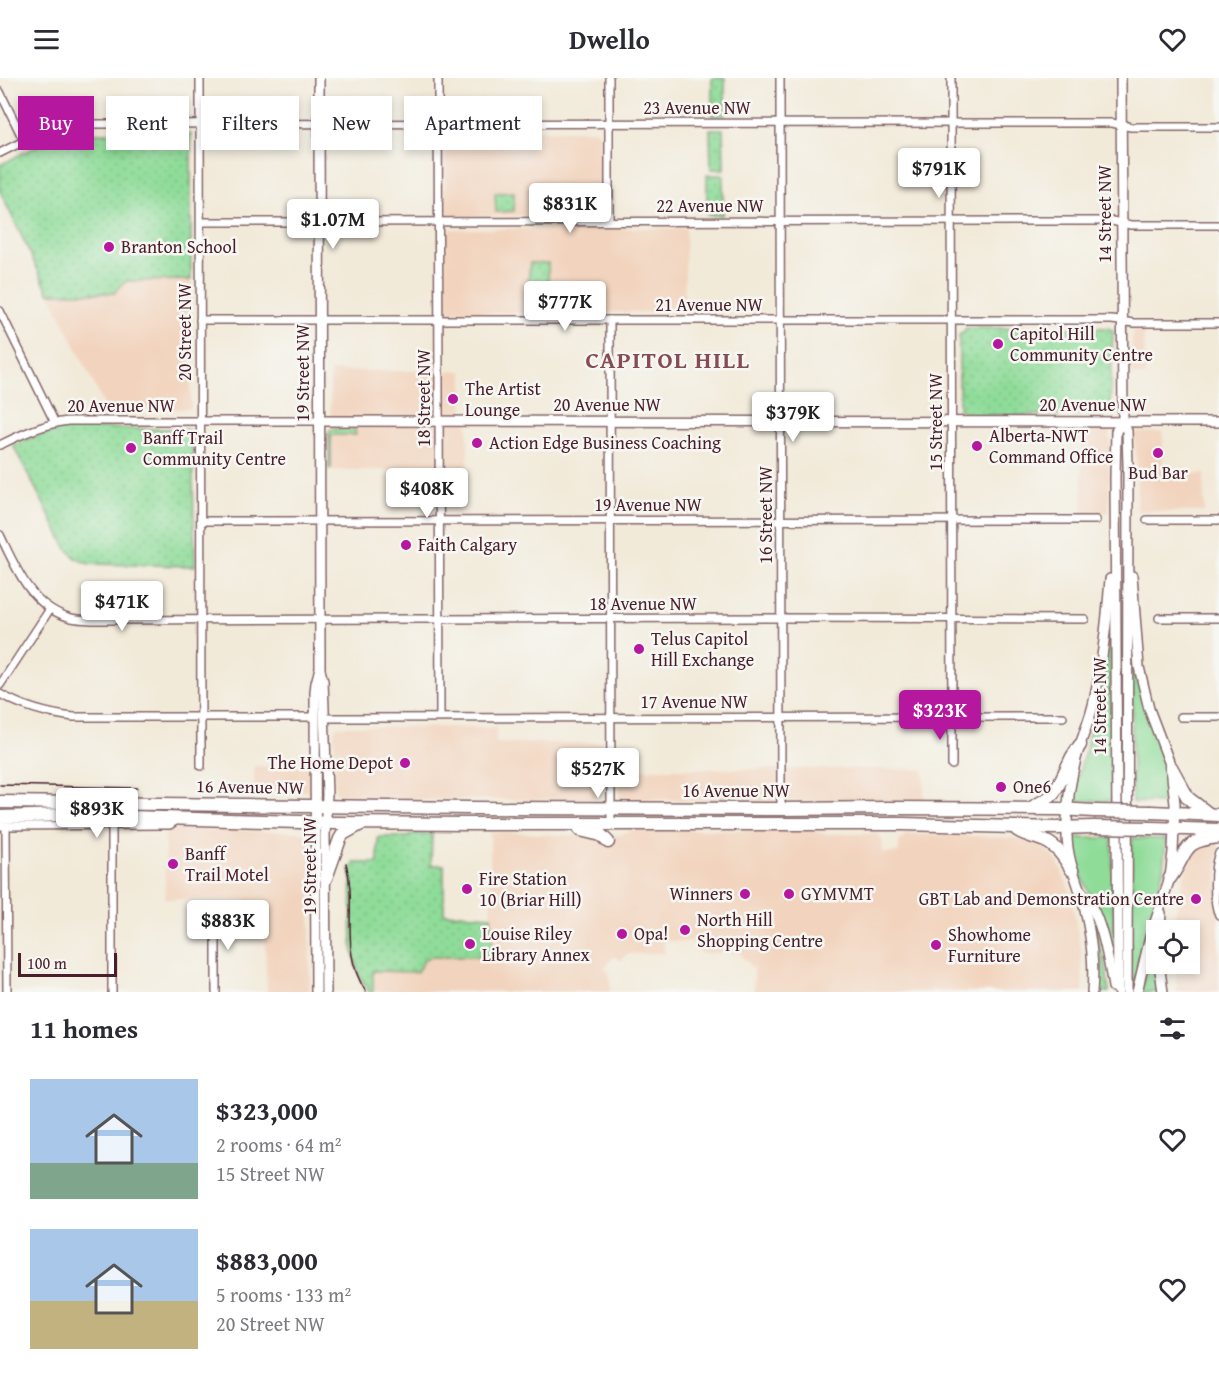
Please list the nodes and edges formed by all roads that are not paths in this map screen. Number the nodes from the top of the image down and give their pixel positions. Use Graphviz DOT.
graph roads {
  1 [pos="200,78"];
  2 [pos="319,78"];
  3 [pos="438,78"];
  4 [pos="609,78"];
  5 [pos="780,78"];
  6 [pos="951,78"];
  7 [pos="1121,78"];
  8 [pos="0,92"];
  9 [pos="319,96"];
  10 [pos="438,96"];
  11 [pos="311,123"];
  12 [pos="542,123"];
  13 [pos="609,123"];
  14 [pos="780,123"];
  15 [pos="951,123"];
  16 [pos="94,124"];
  17 [pos="200,124"];
  18 [pos="1121,125"];
  19 [pos="1219,127"];
  20 [pos="18,129"];
  21 [pos="18,144"];
  22 [pos="319,150"];
  23 [pos="438,150"];
  24 [pos="0,153"];
  25 [pos="439,221"];
  26 [pos="609,221"];
  27 [pos="951,221"];
  28 [pos="201,222"];
  29 [pos="319,222"];
  30 [pos="780,222"];
  31 [pos="1122,223"];
  32 [pos="1219,225"];
  33 [pos="0,312"];
  34 [pos="200,320"];
  35 [pos="319,320"];
  36 [pos="439,320"];
  37 [pos="610,320"];
  38 [pos="780,320"];
  39 [pos="952,320"];
  40 [pos="1121,321"];
  41 [pos="1219,323"];
  42 [pos="319,421"];
  43 [pos="439,421"];
  44 [pos="200,422"];
  45 [pos="610,422"];
  46 [pos="780,422"];
  47 [pos="951,422"];
  48 [pos="1123,422"];
  49 [pos="1219,422"];
  50 [pos="55,423"];
  51 [pos="0,445"];
  52 [pos="201,520"];
  53 [pos="610,520"];
  54 [pos="781,520"];
  55 [pos="952,520"];
  56 [pos="1096,520"];
  57 [pos="1148,520"];
  58 [pos="1219,520"];
  59 [pos="319,521"];
  60 [pos="439,521"];
  61 [pos="0,535"];
  62 [pos="1115,538"];
  63 [pos="1128,538"];
  64 [pos="50,609"];
  65 [pos="781,618"];
  66 [pos="1159,618"];
  67 [pos="1219,618"];
  68 [pos="201,619"];
  69 [pos="320,619"];
  70 [pos="440,619"];
  71 [pos="611,619"];
  72 [pos="952,619"];
  73 [pos="1085,619"];
  74 [pos="0,685"];
  75 [pos="0,694"];
  76 [pos="201,717"];
  77 [pos="320,717"];
  78 [pos="440,717"];
  79 [pos="611,717"];
  80 [pos="781,717"];
  81 [pos="952,717"];
  82 [pos="1063,717"];
  83 [pos="1181,717"];
  84 [pos="1219,717"];
  85 [pos="1080,745"];
  86 [pos="952,765"];
  87 [pos="201,766"];
  88 [pos="1171,766"];
  89 [pos="0,802"];
  90 [pos="321,806"];
  91 [pos="611,808"];
  92 [pos="781,809"];
  93 [pos="1029,809"];
  94 [pos="1068,810"];
  95 [pos="1174,813"];
  96 [pos="1215,815"];
  97 [pos="179,818"];
  98 [pos="320,822"];
  99 [pos="2,823"];
  100 [pos="364,823"];
  101 [pos="561,825"];
  102 [pos="611,825"];
  103 [pos="112,826"];
  104 [pos="1014,827"];
  105 [pos="1067,828"];
  106 [pos="1174,829"];
  107 [pos="1219,830"];
  108 [pos="1219,837"];
  109 [pos="608,842"];
  110 [pos="1219,853"];
  111 [pos="1072,870"];
  112 [pos="326,878"];
  113 [pos="1170,878"];
  114 [pos="1079,889"];
  115 [pos="1162,905"];
  116 [pos="216,910"];
  117 [pos="1219,915"];
  118 [pos="1161,920"];
  119 [pos="1160,974"];
  120 [pos="7,992"];
  121 [pos="112,992"];
  122 [pos="216,992"];
  123 [pos="316,992"];
  124 [pos="326,992"];
  125 [pos="1092,992"];
  126 [pos="1116,992"];
  127 [pos="1127,992"];
  128 [pos="1137,992"];
  129 [pos="1162,992"];
  1 -- 17 [label="street, 20 Street NW"];
  2 -- 9 [label="main road, 19 Street NW"];
  3 -- 10 [label="street, 18 Street NW"];
  4 -- 13 [label="street"];
  5 -- 14 [label="street, 16 Street NW"];
  6 -- 15 [label="street, 15 Street NW"];
  7 -- 18 [label="main road, 14 Street NW"];
  8 -- 20 [label="street"];
  11 -- 17 [label="street, 23 Avenue NW"];
  12 -- 13 [label="street, 23 Avenue NW"];
  13 -- 14 [label="street, 23 Avenue NW"];
  13 -- 26 [label="street"];
  14 -- 15 [label="street, 23 Avenue NW"];
  14 -- 30 [label="street, 16 Street NW"];
  15 -- 18 [label="street, 23 Avenue NW"];
  15 -- 27 [label="street, 15 Street NW"];
  16 -- 17 [label="street, 23 Avenue NW"];
  17 -- 28 [label="street, 20 Street NW"];
  18 -- 19 [label="street, 23 Avenue NW"];
  18 -- 31 [label="main road, 14 Street NW"];
  21 -- 24 [label="street, 23 Avenue NW"];
  22 -- 29 [label="main road, 19 Street NW"];
  23 -- 25 [label="street, 18 Street NW"];
  25 -- 26 [label="street, 22 Avenue NW"];
  25 -- 29 [label="street, 22 Avenue NW"];
  25 -- 36 [label="street, 18 Street NW"];
  26 -- 30 [label="street, 22 Avenue NW"];
  27 -- 30 [label="street, 22 Avenue NW"];
  27 -- 31 [label="street, 22 Avenue NW"];
  27 -- 39 [label="street, 15 Street NW"];
  28 -- 29 [label="street, 22 Avenue NW"];
  28 -- 34 [label="street, 20 Street NW"];
  29 -- 35 [label="main road, 19 Street NW"];
  30 -- 38 [label="street, 16 Street NW"];
  31 -- 32 [label="street, 22 Avenue NW"];
  31 -- 40 [label="main road, 14 Street NW"];
  33 -- 50 [label="street"];
  34 -- 35 [label="street, 21 Avenue NW"];
  34 -- 44 [label="street, 20 Street NW"];
  35 -- 36 [label="street, 21 Avenue NW"];
  35 -- 42 [label="main road, 19 Street NW"];
  36 -- 37 [label="street, 21 Avenue NW"];
  36 -- 43 [label="street, 18 Street NW"];
  37 -- 38 [label="street, 21 Avenue NW"];
  37 -- 45 [label="street"];
  38 -- 39 [label="street, 21 Avenue NW"];
  38 -- 46 [label="street, 16 Street NW"];
  39 -- 40 [label="street, 21 Avenue NW"];
  39 -- 47 [label="street, 15 Street NW"];
  40 -- 41 [label="street, 21 Avenue NW"];
  40 -- 48 [label="main road, 14 Street NW"];
  42 -- 43 [label="main road, 20 Avenue NW"];
  42 -- 44 [label="street, 20 Avenue NW"];
  42 -- 59 [label="main road, 19 Street NW"];
  43 -- 45 [label="main road, 20 Avenue NW"];
  43 -- 60 [label="street, 18 Street NW"];
  44 -- 50 [label="street, 20 Avenue NW"];
  44 -- 52 [label="street, 20 Street NW"];
  45 -- 46 [label="main road, 20 Avenue NW"];
  45 -- 53 [label="street"];
  46 -- 47 [label="main road, 20 Avenue NW"];
  46 -- 54 [label="street, 16 Street NW"];
  47 -- 48 [label="main road, 20 Avenue NW"];
  47 -- 55 [label="street, 15 Street NW"];
  48 -- 49 [label="main road, 20 Avenue NW"];
  48 -- 62 [label="main road, 14 Street NW"];
  48 -- 63 [label="main road, 14 Street NW"];
  50 -- 51 [label="street, 20 Avenue NW"];
  52 -- 59 [label="street, 19 Avenue NW"];
  52 -- 68 [label="street, 20 Street NW"];
  53 -- 54 [label="street, 19 Avenue NW"];
  53 -- 60 [label="street, 19 Avenue NW"];
  53 -- 71 [label="street"];
  54 -- 55 [label="street, 19 Avenue NW"];
  54 -- 65 [label="street, 16 Street NW"];
  55 -- 56 [label="street, 19 Avenue NW"];
  55 -- 72 [label="street, 15 Street NW"];
  57 -- 58 [label="street"];
  59 -- 60 [label="street, 19 Avenue NW"];
  59 -- 69 [label="main road, 19 Street NW"];
  60 -- 70 [label="street, 18 Street NW"];
  61 -- 64 [label="street"];
  62 -- 85 [label="main road"];
  62 -- 126 [label="main road, 14 Street NW"];
  63 -- 88 [label="main road"];
  63 -- 127 [label="main road, 14 Street NW"];
  64 -- 68 [label="street, 18 Avenue NW"];
  64 -- 74 [label="street"];
  65 -- 71 [label="street, 18 Avenue NW"];
  65 -- 72 [label="street, 18 Avenue NW"];
  65 -- 80 [label="street, 16 Street NW"];
  66 -- 67 [label="street"];
  68 -- 69 [label="street, 18 Avenue NW"];
  68 -- 76 [label="street, 20 Street NW"];
  69 -- 70 [label="street, 18 Avenue NW"];
  69 -- 77 [label="main road, 19 Street NW"];
  70 -- 71 [label="street, 18 Avenue NW"];
  70 -- 78 [label="street, 18 Street NW"];
  71 -- 79 [label="street"];
  72 -- 73 [label="street, 18 Avenue NW"];
  72 -- 81 [label="street, 15 Street NW"];
  75 -- 76 [label="street, 17 Avenue NW"];
  76 -- 77 [label="street, 17 Avenue NW"];
  76 -- 87 [label="street, 20 Street NW"];
  77 -- 78 [label="street, 17 Avenue NW"];
  77 -- 90 [label="main road, 19 Street NW"];
  78 -- 79 [label="street, 17 Avenue NW"];
  79 -- 80 [label="street, 17 Avenue NW"];
  79 -- 91 [label="street"];
  80 -- 81 [label="street, 17 Avenue NW"];
  80 -- 92 [label="street, 16 Street NW"];
  81 -- 82 [label="street, 17 Avenue NW"];
  81 -- 86 [label="street, 15 Street NW"];
  83 -- 84 [label="street"];
  85 -- 93 [label="highway"];
  85 -- 94 [label="main road"];
  88 -- 95 [label="main road"];
  88 -- 96 [label="highway"];
  89 -- 90 [label="highway, 16 Avenue NW"];
  90 -- 91 [label="highway, 16 Avenue NW"];
  90 -- 98 [label="main road, 19 Street NW"];
  91 -- 92 [label="highway, 16 Avenue NW"];
  91 -- 102 [label="street"];
  92 -- 93 [label="highway, 16 Avenue NW"];
  93 -- 94 [label="highway, 16 Avenue NW"];
  94 -- 95 [label="highway, 16 Avenue NW, bridge"];
  94 -- 105 [label="main road"];
  95 -- 96 [label="highway, 16 Avenue NW"];
  95 -- 106 [label="main road"];
  97 -- 98 [label="highway, 16 Avenue NW"];
  97 -- 99 [label="highway, 16 Avenue NW"];
  97 -- 103 [label="street, 16 Avenue NW"];
  98 -- 100 [label="highway, 16 Avenue NW"];
  98 -- 112 [label="main road, 19 Street NW"];
  98 -- 123 [label="main road, 19 Street NW"];
  99 -- 103 [label="street, 16 Avenue NW"];
  99 -- 120 [label="street"];
  100 -- 101 [label="highway, 16 Avenue NW"];
  100 -- 112 [label="highway"];
  101 -- 102 [label="highway, 16 Avenue NW"];
  101 -- 109 [label="highway"];
  102 -- 104 [label="highway, 16 Avenue NW"];
  103 -- 121 [label="street"];
  104 -- 105 [label="highway, 16 Avenue NW"];
  104 -- 111 [label="highway"];
  105 -- 106 [label="highway, 16 Avenue NW, bridge"];
  105 -- 111 [label="main road"];
  106 -- 107 [label="highway, 16 Avenue NW"];
  106 -- 113 [label="main road"];
  108 -- 113 [label="highway"];
  110 -- 117 [label="street"];
  111 -- 114 [label="main road"];
  112 -- 124 [label="main road, 19 Street NW"];
  113 -- 115 [label="main road"];
  114 -- 125 [label="main road"];
  114 -- 126 [label="main road"];
  115 -- 118 [label="main road"];
  115 -- 128 [label="main road"];
  116 -- 122 [label="street"];
  119 -- 129 [label="main road"];
}
